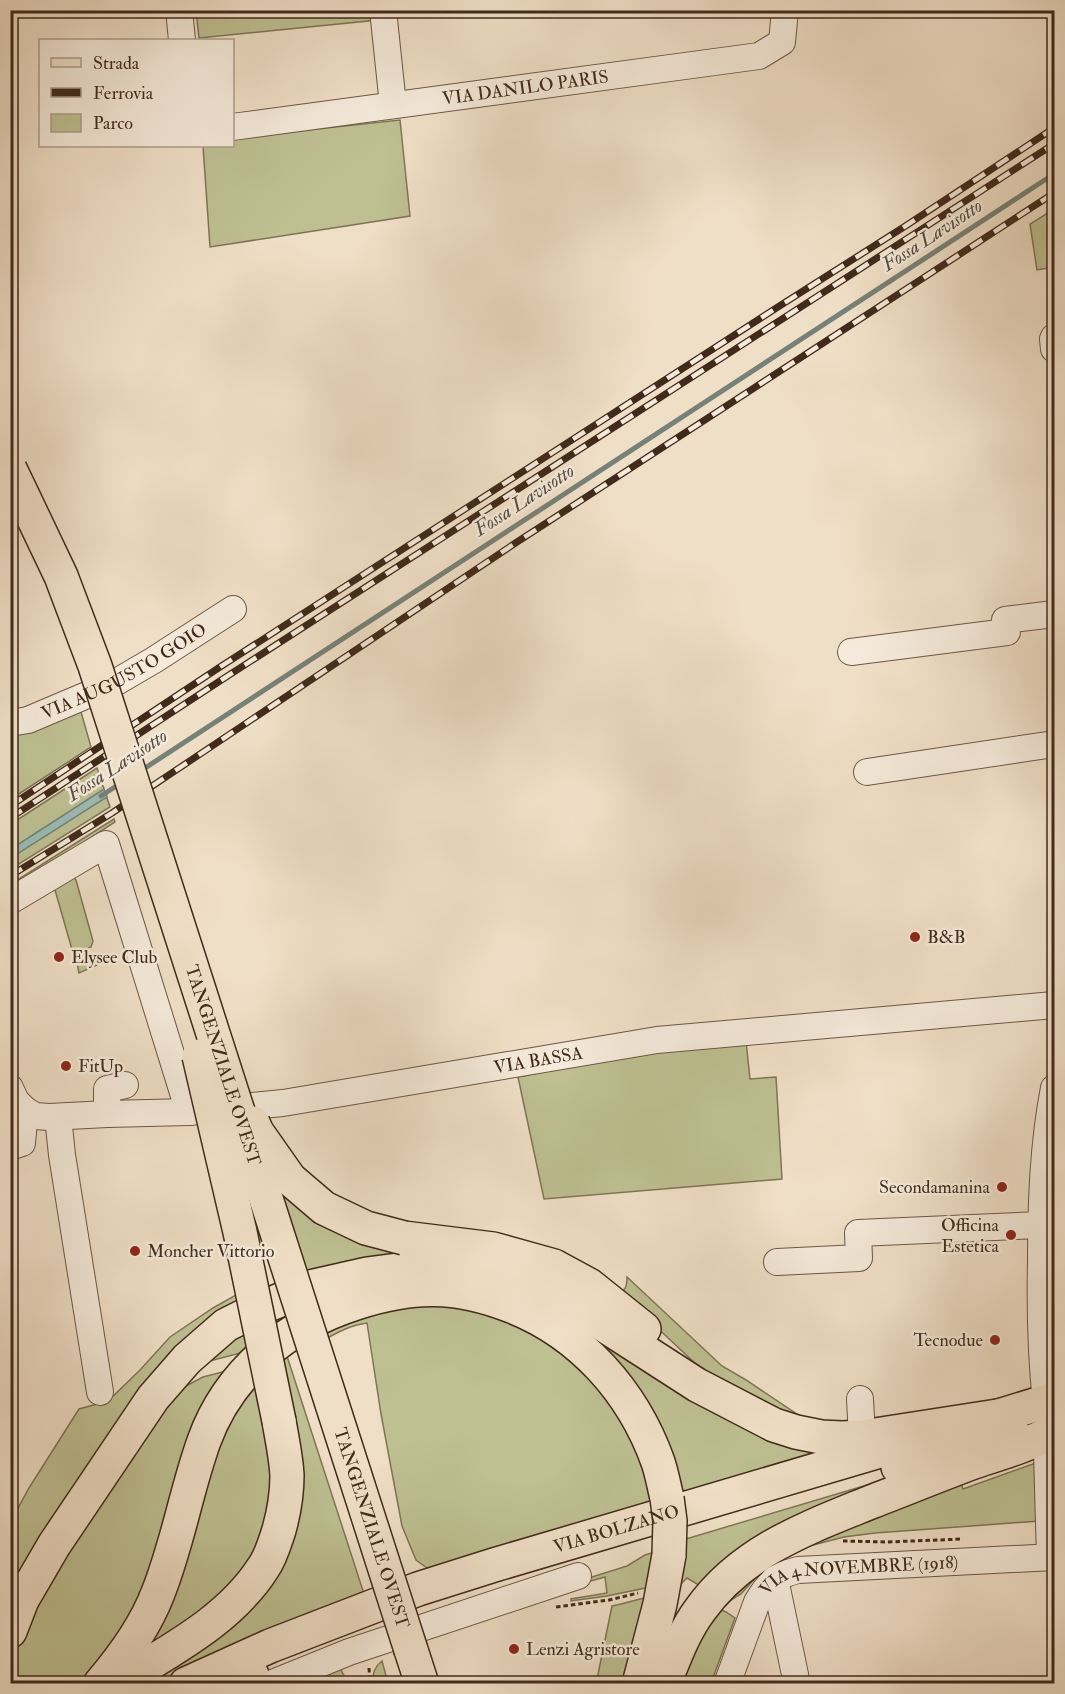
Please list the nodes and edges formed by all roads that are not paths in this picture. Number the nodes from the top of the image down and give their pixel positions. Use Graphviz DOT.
graph roads {
  1 [pos="180,10"];
  2 [pos="383,10"];
  3 [pos="785,10"];
  4 [pos="182,39"];
  5 [pos="393,105"];
  6 [pos="234,127"];
  7 [pos="1054,337"];
  8 [pos="1054,349"];
  9 [pos="10,469"];
  10 [pos="10,507"];
  11 [pos="233,609"];
  12 [pos="1054,614"];
  13 [pos="851,652"];
  14 [pos="10,723"];
  15 [pos="1054,744"];
  16 [pos="867,772"];
  17 [pos="10,901"];
  18 [pos="1054,1005"];
  19 [pos="205,1041"];
  20 [pos="125,1085"];
  21 [pos="10,1088"];
  22 [pos="1054,1088"];
  23 [pos="25,1110"];
  24 [pos="189,1112"];
  25 [pos="107,1114"];
  26 [pos="58,1116"];
  27 [pos="10,1147"];
  28 [pos="1041,1224"];
  29 [pos="777,1262"];
  30 [pos="314,1286"];
  31 [pos="291,1334"];
  32 [pos="697,1385"];
  33 [pos="100,1392"];
  34 [pos="860,1399"];
  35 [pos="1004,1415"];
  36 [pos="1050,1415"];
  37 [pos="862,1437"];
  38 [pos="1052,1557"];
  39 [pos="578,1576"];
  40 [pos="775,1579"];
  41 [pos="10,1631"];
  42 [pos="412,1671"];
  43 [pos="257,1677"];
  44 [pos="100,1683"];
  45 [pos="116,1683"];
  46 [pos="186,1683"];
  47 [pos="639,1683"];
  48 [pos="664,1683"];
  49 [pos="728,1683"];
  50 [pos="797,1683"];
  1 -- 4 [label="street"];
  2 -- 5 [label="street"];
  3 -- 5 [label="street, VIA DANILO PARIS"];
  5 -- 6 [label="street, VIA DANILO PARIS"];
  7 -- 8 [label="street"];
  9 -- 19 [label="main road, TANGENZIALE OVEST, bridge"];
  10 -- 19 [label="main road, TANGENZIALE OVEST"];
  11 -- 14 [label="street, VIA AUGUSTO GOIO"];
  12 -- 13 [label="street"];
  15 -- 16 [label="street"];
  17 -- 24 [label="street"];
  18 -- 24 [label="street, VIA BASSA"];
  19 -- 32 [label="main road, bridge"];
  19 -- 42 [label="main road, TANGENZIALE OVEST, bridge"];
  19 -- 45 [label="main road, bridge"];
  20 -- 25 [label="street"];
  21 -- 23 [label="street"];
  22 -- 28 [label="street"];
  23 -- 26 [label="street, VIA BASSA"];
  23 -- 27 [label="street"];
  24 -- 25 [label="street, VIA BASSA"];
  25 -- 26 [label="street, VIA BASSA"];
  26 -- 33 [label="street"];
  28 -- 29 [label="street"];
  28 -- 36 [label="street"];
  30 -- 31 [label="main road"];
  30 -- 32 [label="main road"];
  30 -- 41 [label="main road"];
  31 -- 44 [label="main road"];
  31 -- 47 [label="main road, bridge"];
  32 -- 37 [label="main road"];
  34 -- 37 [label="street"];
  35 -- 36 [label="main road, VIA BOLZANO"];
  35 -- 37 [label="main road"];
  35 -- 46 [label="main road, VIA BOLZANO"];
  36 -- 38 [label="street"];
  36 -- 43 [label="main road, VIA BOLZANO"];
  36 -- 48 [label="main road"];
  38 -- 40 [label="street, VIA 4 NOVEMBRE (1918)"];
  39 -- 43 [label="street"];
  40 -- 49 [label="street, VIA 4 NOVEMBRE (1918)"];
  40 -- 50 [label="street"];
}
